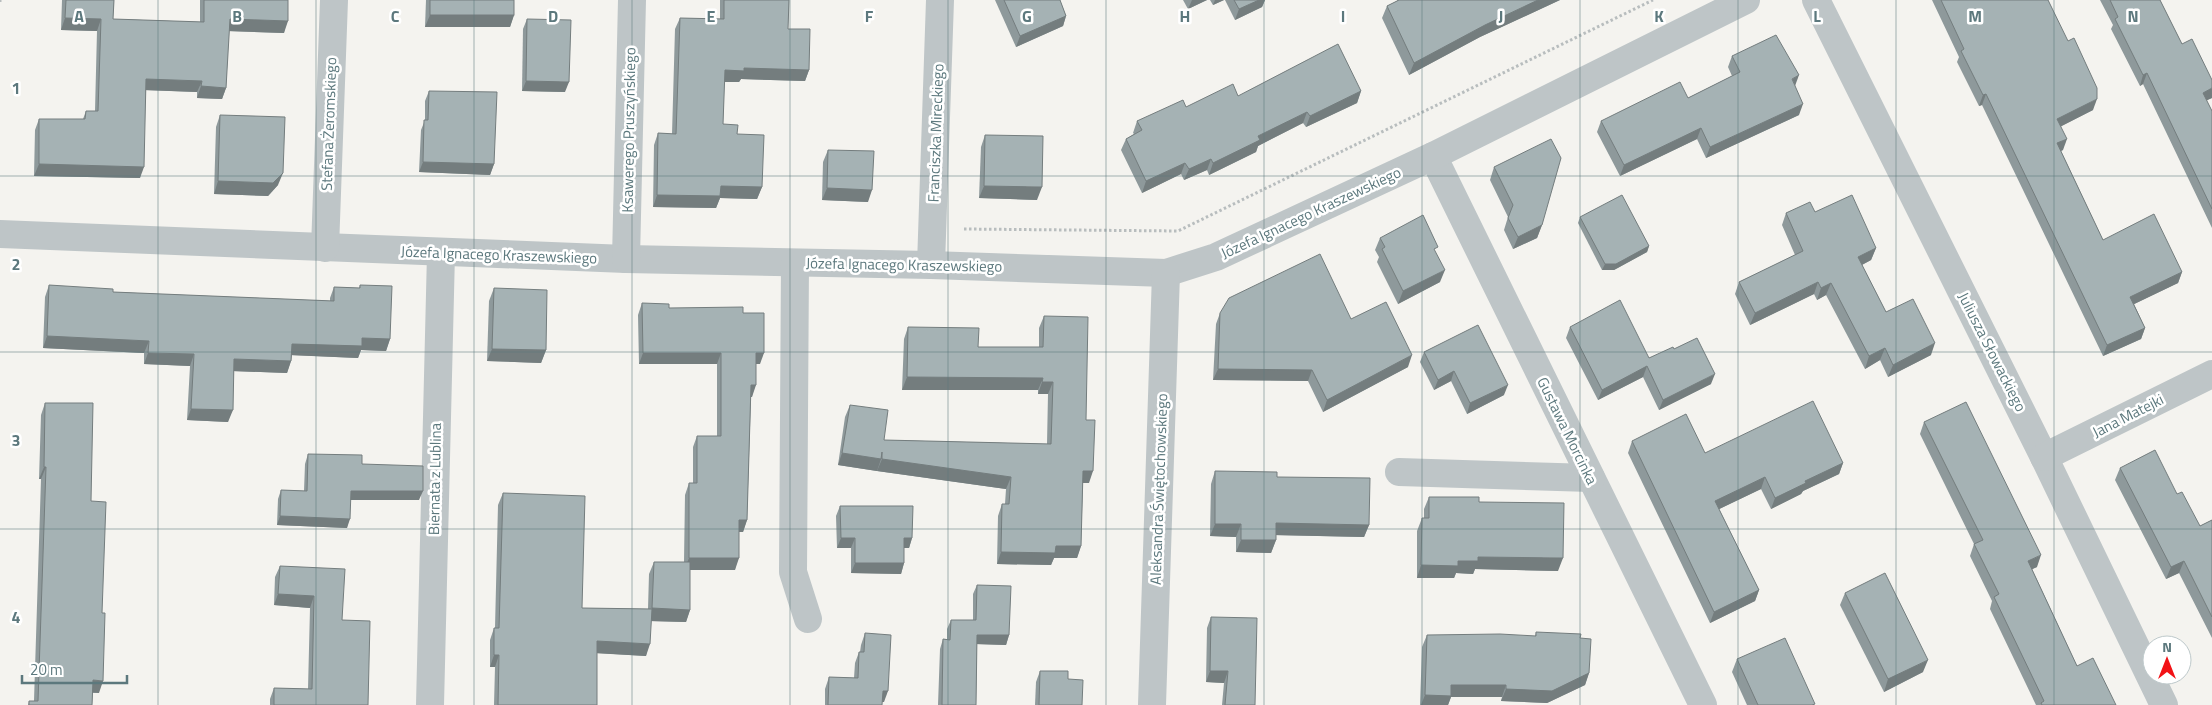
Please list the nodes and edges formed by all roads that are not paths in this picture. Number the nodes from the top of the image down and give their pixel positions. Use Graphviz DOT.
graph roads {
  1 [pos="334,0"];
  2 [pos="632,0"];
  3 [pos="940,0"];
  4 [pos="1746,0"];
  5 [pos="1816,0"];
  6 [pos="1433,156"];
  7 [pos="0,234"];
  8 [pos="325,248"];
  9 [pos="441,253"];
  10 [pos="626,259"];
  11 [pos="794,263"];
  12 [pos="931,265"];
  13 [pos="1166,273"];
  14 [pos="2212,374"];
  15 [pos="2044,457"];
  16 [pos="1399,472"];
  17 [pos="1590,478"];
  18 [pos="808,619"];
  19 [pos="430,705"];
  20 [pos="1152,705"];
  21 [pos="1703,705"];
  22 [pos="2164,705"];
  1 -- 8 [label="street, Stefana Żeromskiego"];
  2 -- 10 [label="street, Ksawerego Pruszyńskiego"];
  3 -- 12 [label="street, Franciszka Mireckiego"];
  4 -- 6 [label="street, Józefa Ignacego Kraszewskiego"];
  5 -- 15 [label="street, Juliusza Słowackiego"];
  6 -- 13 [label="street, Józefa Ignacego Kraszewskiego"];
  6 -- 17 [label="street, Gustawa Morcinka"];
  7 -- 8 [label="street, Józefa Ignacego Kraszewskiego"];
  8 -- 9 [label="street, Józefa Ignacego Kraszewskiego"];
  9 -- 10 [label="street, Józefa Ignacego Kraszewskiego"];
  9 -- 19 [label="street, Biernata z Lublina"];
  10 -- 11 [label="street, Józefa Ignacego Kraszewskiego"];
  11 -- 12 [label="street, Józefa Ignacego Kraszewskiego"];
  11 -- 18 [label="street"];
  12 -- 13 [label="street, Józefa Ignacego Kraszewskiego"];
  13 -- 20 [label="street, Aleksandra Świętochowskiego"];
  14 -- 15 [label="street, Jana Matejki"];
  15 -- 22 [label="street, Juliusza Słowackiego"];
  16 -- 17 [label="street"];
  17 -- 21 [label="street, Gustawa Morcinka"];
}
